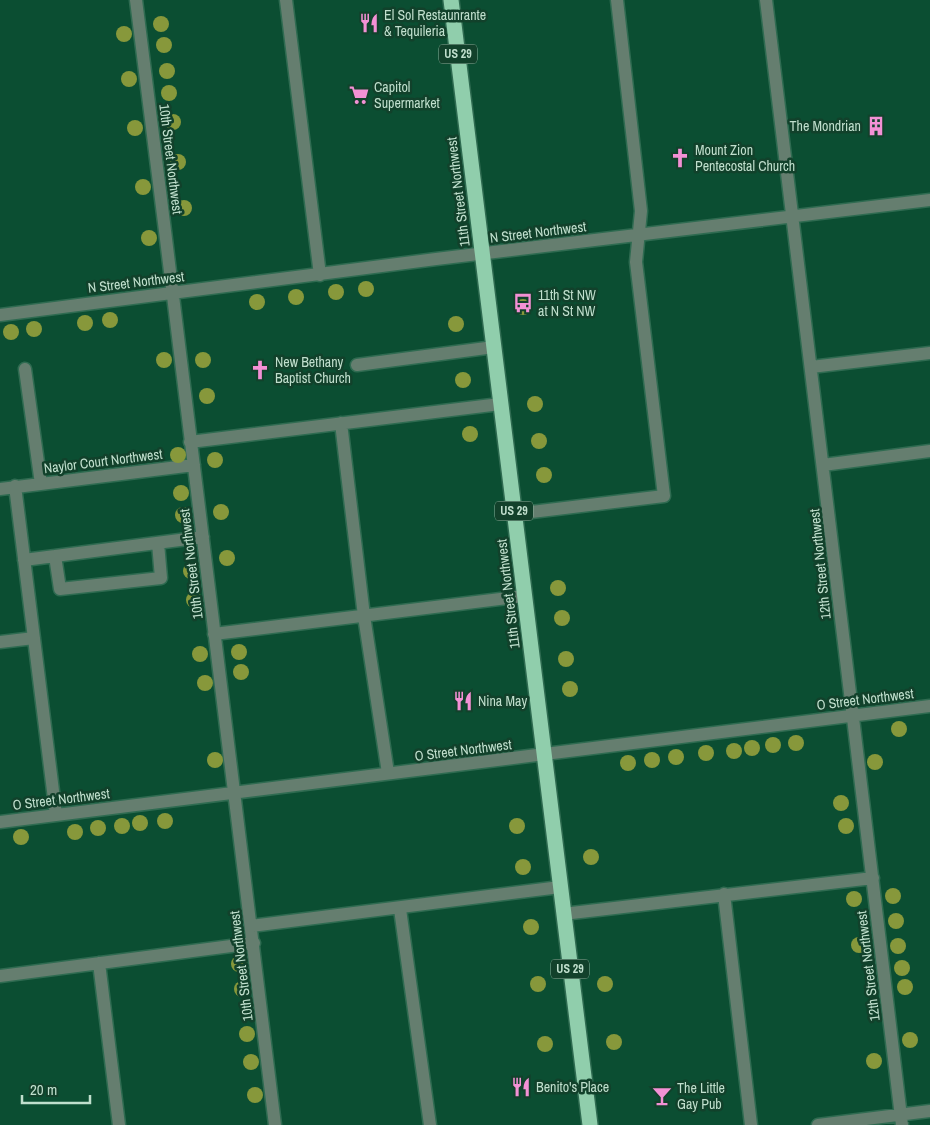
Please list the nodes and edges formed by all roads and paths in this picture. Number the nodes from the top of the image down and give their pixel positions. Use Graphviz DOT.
graph roads {
  1 [pos="136,0"];
  2 [pos="286,0"];
  3 [pos="451,0"];
  4 [pos="617,0"];
  5 [pos="766,0"];
  6 [pos="930,200"];
  7 [pos="793,217"];
  8 [pos="639,235"];
  9 [pos="482,254"];
  10 [pos="320,275"];
  11 [pos="172,293"];
  12 [pos="0,315"];
  13 [pos="494,347"];
  14 [pos="930,353"];
  15 [pos="357,365"];
  16 [pos="811,367"];
  17 [pos="25,369"];
  18 [pos="500,404"];
  19 [pos="341,423"];
  20 [pos="190,442"];
  21 [pos="930,451"];
  22 [pos="194,465"];
  23 [pos="824,465"];
  24 [pos="41,484"];
  25 [pos="16,486"];
  26 [pos="0,488"];
  27 [pos="514,514"];
  28 [pos="203,537"];
  29 [pos="158,543"];
  30 [pos="55,556"];
  31 [pos="24,560"];
  32 [pos="524,596"];
  33 [pos="364,616"];
  34 [pos="214,634"];
  35 [pos="34,638"];
  36 [pos="0,642"];
  37 [pos="930,706"];
  38 [pos="853,715"];
  39 [pos="544,755"];
  40 [pos="388,774"];
  41 [pos="236,792"];
  42 [pos="56,815"];
  43 [pos="0,822"];
  44 [pos="873,878"];
  45 [pos="560,887"];
  46 [pos="724,894"];
  47 [pos="400,909"];
  48 [pos="563,914"];
  49 [pos="252,926"];
  50 [pos="254,942"];
  51 [pos="99,963"];
  52 [pos="0,976"];
  53 [pos="930,1111"];
  54 [pos="902,1120"];
  55 [pos="119,1125"];
  56 [pos="275,1125"];
  57 [pos="430,1125"];
  58 [pos="590,1125"];
  59 [pos="751,1125"];
  60 [pos="818,1125"];
  1 -- 11 [label="street, 10th Street Northwest"];
  2 -- 10 [label="street"];
  3 -- 9 [label="highway, 11th Street Northwest / US 29"];
  4 -- 8 [label="street"];
  5 -- 7 [label="street, 12th Street Northwest"];
  6 -- 7 [label="street, N Street Northwest"];
  7 -- 8 [label="street, N Street Northwest"];
  7 -- 16 [label="street, 12th Street Northwest"];
  8 -- 9 [label="street, N Street Northwest"];
  8 -- 27 [label="street"];
  9 -- 10 [label="street, N Street Northwest"];
  9 -- 13 [label="highway, 11th Street Northwest / US 29"];
  10 -- 11 [label="street, N Street Northwest"];
  11 -- 12 [label="street, N Street Northwest"];
  11 -- 20 [label="street, 10th Street Northwest"];
  13 -- 15 [label="street"];
  13 -- 18 [label="highway, 11th Street Northwest / US 29"];
  14 -- 16 [label="street"];
  16 -- 23 [label="street, 12th Street Northwest"];
  17 -- 24 [label="street"];
  18 -- 19 [label="street"];
  18 -- 27 [label="highway, 11th Street Northwest / US 29"];
  19 -- 20 [label="street"];
  19 -- 33 [label="street"];
  20 -- 22 [label="street, 10th Street Northwest"];
  21 -- 23 [label="street"];
  22 -- 24 [label="street, Naylor Court Northwest"];
  22 -- 28 [label="street, 10th Street Northwest"];
  23 -- 38 [label="street, 12th Street Northwest"];
  24 -- 25 [label="street, Naylor Court Northwest"];
  25 -- 26 [label="street, Naylor Court Northwest"];
  25 -- 31 [label="street"];
  27 -- 32 [label="highway, 11th Street Northwest / US 29"];
  28 -- 29 [label="street"];
  28 -- 34 [label="street, 10th Street Northwest"];
  29 -- 30 [label="street"];
  29 -- 30 [label="street"];
  30 -- 31 [label="street"];
  31 -- 35 [label="street"];
  32 -- 33 [label="street"];
  32 -- 39 [label="highway, 11th Street Northwest / US 29"];
  33 -- 34 [label="street"];
  33 -- 40 [label="street"];
  34 -- 41 [label="street, 10th Street Northwest"];
  35 -- 36 [label="street"];
  35 -- 42 [label="street"];
  37 -- 38 [label="street, O Street Northwest"];
  38 -- 39 [label="street, O Street Northwest"];
  38 -- 44 [label="street, 12th Street Northwest"];
  39 -- 40 [label="street, O Street Northwest"];
  39 -- 45 [label="highway, 11th Street Northwest / US 29"];
  40 -- 41 [label="street, O Street Northwest"];
  41 -- 42 [label="street, O Street Northwest"];
  41 -- 49 [label="street, 10th Street Northwest"];
  42 -- 43 [label="street, O Street Northwest"];
  44 -- 46 [label="street"];
  44 -- 54 [label="street, 12th Street Northwest"];
  45 -- 47 [label="street"];
  45 -- 48 [label="highway, 11th Street Northwest / US 29"];
  46 -- 48 [label="street"];
  46 -- 59 [label="street"];
  47 -- 49 [label="street"];
  47 -- 57 [label="street"];
  48 -- 58 [label="highway, 11th Street Northwest / US 29"];
  49 -- 50 [label="street, 10th Street Northwest"];
  50 -- 51 [label="street"];
  50 -- 56 [label="street, 10th Street Northwest"];
  51 -- 52 [label="street"];
  51 -- 55 [label="street"];
  53 -- 54 [label="street"];
  54 -- 60 [label="street"];
}
